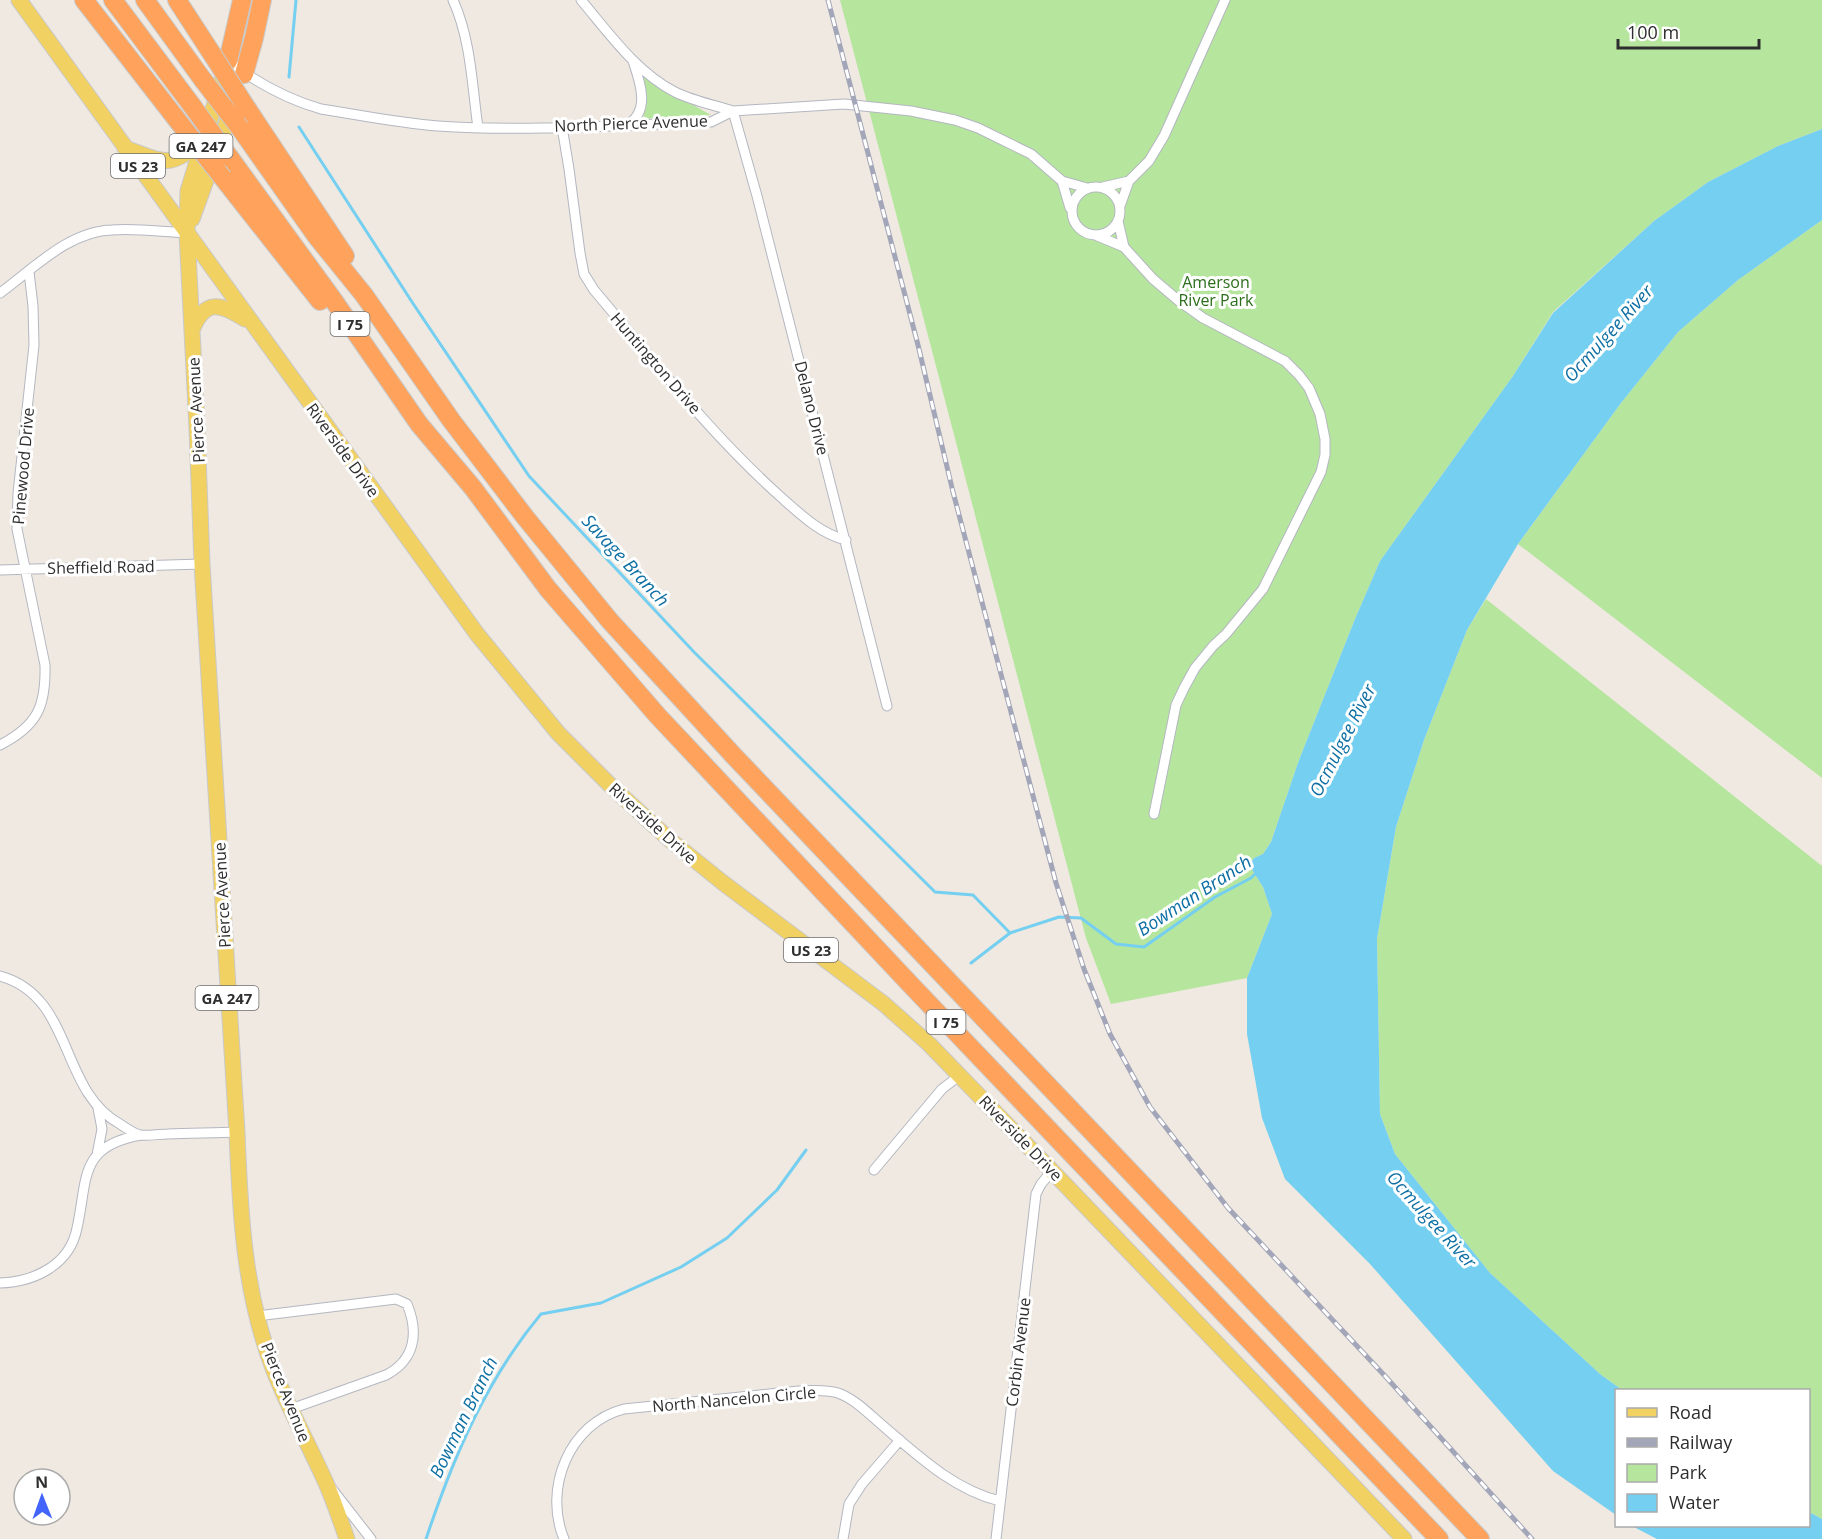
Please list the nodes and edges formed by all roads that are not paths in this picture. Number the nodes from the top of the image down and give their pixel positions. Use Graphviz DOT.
graph roads {
  1 [pos="19,0"];
  2 [pos="84,0"];
  3 [pos="113,0"];
  4 [pos="145,0"];
  5 [pos="177,0"];
  6 [pos="242,0"];
  7 [pos="262,0"];
  8 [pos="453,0"];
  9 [pos="581,0"];
  10 [pos="1225,0"];
  11 [pos="220,58"];
  12 [pos="633,61"];
  13 [pos="244,74"];
  14 [pos="733,111"];
  15 [pos="627,125"];
  16 [pos="562,127"];
  17 [pos="478,128"];
  18 [pos="203,140"];
  19 [pos="125,148"];
  20 [pos="1062,181"];
  21 [pos="1129,181"];
  22 [pos="1103,187"];
  23 [pos="1087,188"];
  24 [pos="1120,206"];
  25 [pos="1071,210"];
  26 [pos="1118,220"];
  27 [pos="187,233"];
  28 [pos="1095,236"];
  29 [pos="1124,247"];
  30 [pos="29,272"];
  31 [pos="0,293"];
  32 [pos="364,295"];
  33 [pos="250,322"];
  34 [pos="192,330"];
  35 [pos="391,385"];
  36 [pos="846,540"];
  37 [pos="202,564"];
  38 [pos="26,568"];
  39 [pos="0,570"];
  40 [pos="887,706"];
  41 [pos="0,746"];
  42 [pos="1154,814"];
  43 [pos="0,976"];
  44 [pos="959,1076"];
  45 [pos="98,1108"];
  46 [pos="237,1132"];
  47 [pos="141,1135"];
  48 [pos="96,1156"];
  49 [pos="874,1170"];
  50 [pos="1052,1170"];
  51 [pos="0,1282"];
  52 [pos="257,1316"];
  53 [pos="291,1409"];
  54 [pos="900,1440"];
  55 [pos="326,1484"];
  56 [pos="1000,1501"];
  57 [pos="346,1539"];
  58 [pos="371,1539"];
  59 [pos="564,1539"];
  60 [pos="843,1539"];
  61 [pos="996,1539"];
  62 [pos="1404,1539"];
  63 [pos="1439,1539"];
  64 [pos="1480,1539"];
  1 -- 19 [label="main road, Riverside Drive / US 23"];
  2 -- 35 [label="highway, bridge"];
  3 -- 35 [label="highway, I 75, bridge"];
  4 -- 32 [label="highway, I 75, bridge"];
  5 -- 11 [label="highway"];
  6 -- 11 [label="highway"];
  7 -- 13 [label="highway"];
  8 -- 17 [label="street"];
  9 -- 12 [label="street"];
  10 -- 21 [label="street"];
  11 -- 13 [label="street, North Pierce Avenue"];
  11 -- 18 [label="main road, Pierce Avenue / GA 247"];
  11 -- 32 [label="highway, bridge"];
  12 -- 14 [label="street"];
  12 -- 15 [label="street"];
  13 -- 17 [label="street, North Pierce Avenue"];
  13 -- 27 [label="main road, Pierce Avenue / GA 247"];
  14 -- 15 [label="street, North Pierce Avenue"];
  14 -- 20 [label="street, North Pierce Avenue"];
  14 -- 36 [label="street, Delano Drive"];
  15 -- 16 [label="street, North Pierce Avenue"];
  16 -- 17 [label="street, North Pierce Avenue"];
  16 -- 36 [label="street, Huntington Drive"];
  18 -- 19 [label="main road"];
  18 -- 27 [label="main road, Pierce Avenue / GA 247"];
  19 -- 27 [label="main road, Riverside Drive / US 23"];
  20 -- 23 [label="street, North Pierce Avenue"];
  20 -- 25 [label="street"];
  21 -- 22 [label="street"];
  21 -- 24 [label="street"];
  22 -- 23 [label="street"];
  22 -- 24 [label="street"];
  23 -- 25 [label="street"];
  24 -- 26 [label="street"];
  25 -- 28 [label="street"];
  26 -- 28 [label="street"];
  26 -- 29 [label="street"];
  27 -- 30 [label="street"];
  27 -- 33 [label="main road, Riverside Drive / US 23"];
  27 -- 34 [label="main road, Pierce Avenue / GA 247"];
  28 -- 29 [label="street"];
  29 -- 42 [label="street"];
  30 -- 31 [label="street"];
  30 -- 38 [label="street, Pinewood Drive"];
  32 -- 64 [label="highway, I 75"];
  33 -- 34 [label="main road"];
  33 -- 44 [label="main road, Riverside Drive / US 23"];
  34 -- 37 [label="main road, Pierce Avenue / GA 247"];
  35 -- 63 [label="highway, I 75"];
  36 -- 40 [label="street, Delano Drive"];
  37 -- 38 [label="street, Sheffield Road"];
  37 -- 46 [label="main road, Pierce Avenue / GA 247"];
  38 -- 39 [label="street, Sheffield Road"];
  38 -- 41 [label="street, Pinewood Drive"];
  43 -- 45 [label="street"];
  44 -- 49 [label="street"];
  44 -- 50 [label="main road, Riverside Drive / US 23"];
  45 -- 47 [label="street"];
  45 -- 48 [label="street"];
  46 -- 47 [label="street"];
  46 -- 52 [label="main road, Pierce Avenue / GA 247"];
  47 -- 48 [label="street"];
  48 -- 51 [label="street"];
  50 -- 56 [label="street, Corbin Avenue"];
  50 -- 62 [label="main road, Riverside Drive / US 23"];
  52 -- 53 [label="main road, Pierce Avenue / GA 247"];
  52 -- 53 [label="street"];
  53 -- 55 [label="main road, Pierce Avenue / GA 247"];
  54 -- 56 [label="street, North Nancelon Circle"];
  54 -- 59 [label="street, North Nancelon Circle"];
  54 -- 60 [label="street"];
  55 -- 57 [label="main road, Pierce Avenue / GA 247"];
  55 -- 58 [label="street"];
  56 -- 61 [label="street, Corbin Avenue"];
}
